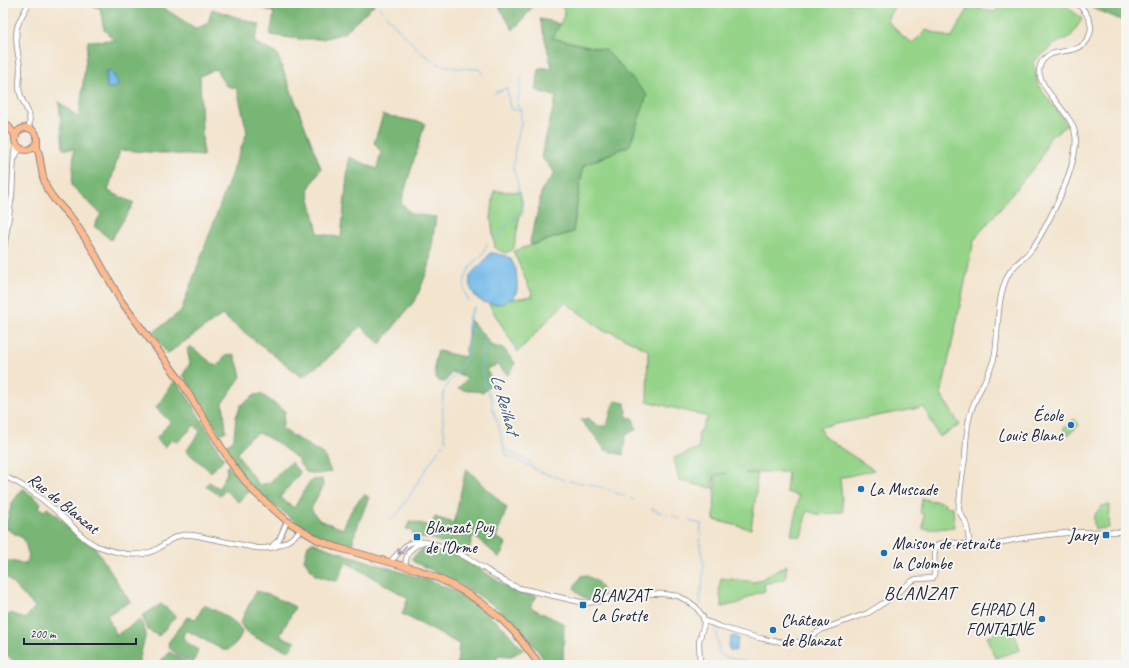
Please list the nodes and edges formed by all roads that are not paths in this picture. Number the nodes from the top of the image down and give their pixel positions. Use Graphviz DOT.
graph roads {
  1 [pos="29,3"];
  2 [pos="1077,3"];
  3 [pos="4,121"];
  4 [pos="29,128"];
  5 [pos="17,134"];
  6 [pos="37,142"];
  7 [pos="19,147"];
  8 [pos="28,150"];
  9 [pos="40,160"];
  10 [pos="3,256"];
  11 [pos="3,476"];
  12 [pos="287,521"];
  13 [pos="300,530"];
  14 [pos="1126,532"];
  15 [pos="423,542"];
  16 [pos="969,546"];
  17 [pos="270,547"];
  18 [pos="390,562"];
  19 [pos="404,566"];
  20 [pos="704,621"];
  21 [pos="540,665"];
  22 [pos="700,665"];
  1 -- 4 [label="street"];
  2 -- 16 [label="street"];
  3 -- 5 [label="main road"];
  4 -- 5 [label="main road"];
  4 -- 6 [label="main road"];
  5 -- 7 [label="main road"];
  6 -- 8 [label="main road"];
  6 -- 9 [label="main road"];
  7 -- 8 [label="main road"];
  7 -- 10 [label="street"];
  8 -- 9 [label="main road"];
  9 -- 12 [label="main road"];
  11 -- 17 [label="street, Rue de Blanzat"];
  12 -- 13 [label="main road"];
  12 -- 17 [label="street"];
  13 -- 17 [label="street, Rue de Blanzat"];
  13 -- 18 [label="main road"];
  14 -- 16 [label="street"];
  15 -- 18 [label="street, one-way"];
  15 -- 19 [label="street"];
  15 -- 20 [label="street"];
  16 -- 20 [label="street"];
  18 -- 19 [label="main road"];
  19 -- 21 [label="main road"];
  20 -- 22 [label="street"];
}
